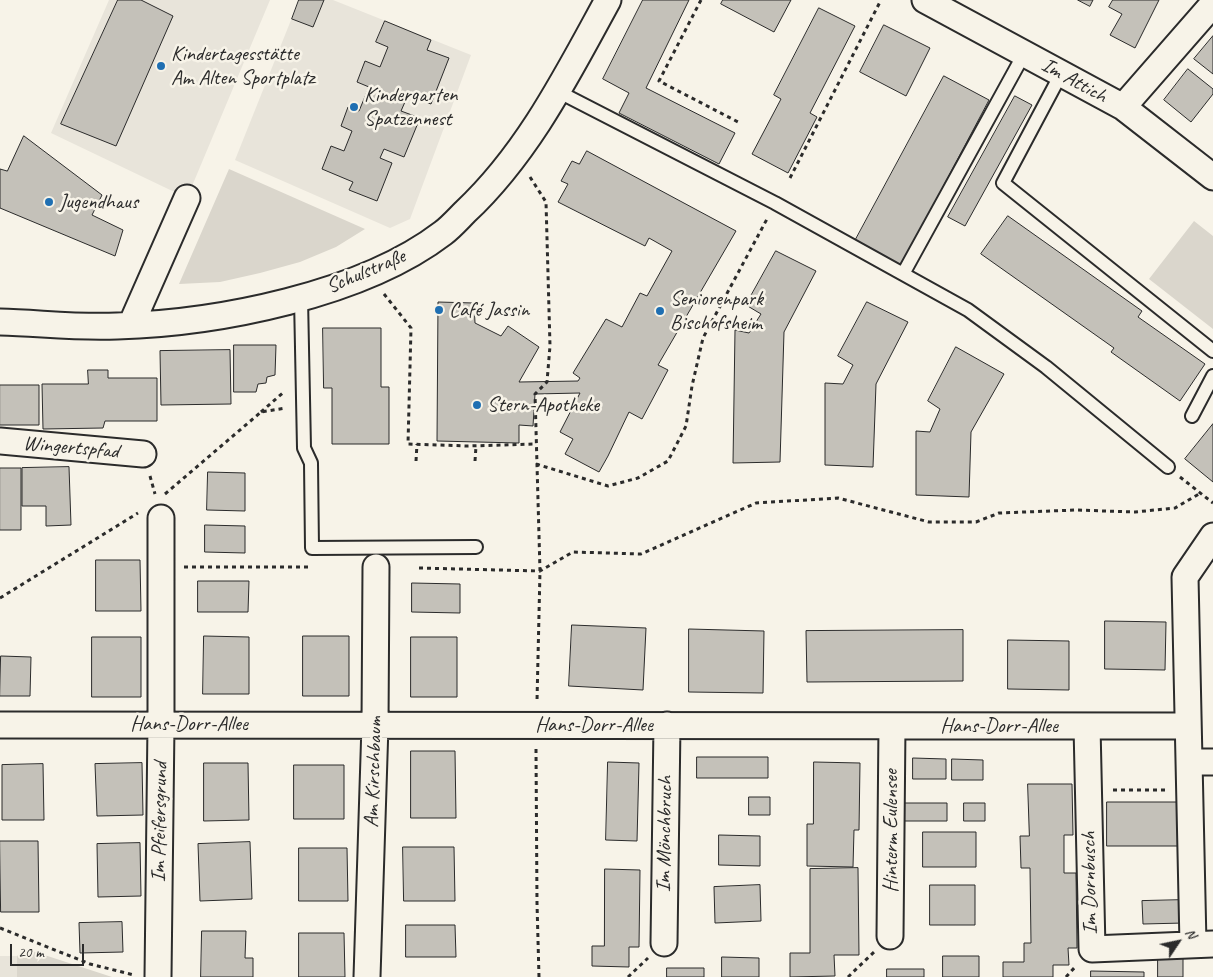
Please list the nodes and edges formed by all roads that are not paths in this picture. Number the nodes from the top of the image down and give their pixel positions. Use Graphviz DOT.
graph roads {
  1 [pos="608,0"];
  2 [pos="925,0"];
  3 [pos="1213,4"];
  4 [pos="1024,54"];
  5 [pos="1061,74"];
  6 [pos="558,92"];
  7 [pos="1123,107"];
  8 [pos="1213,177"];
  9 [pos="187,198"];
  10 [pos="903,274"];
  11 [pos="301,298"];
  12 [pos="0,322"];
  13 [pos="131,326"];
  14 [pos="1213,351"];
  15 [pos="1213,376"];
  16 [pos="1192,416"];
  17 [pos="0,441"];
  18 [pos="143,454"];
  19 [pos="1168,466"];
  20 [pos="161,518"];
  21 [pos="1213,536"];
  22 [pos="476,547"];
  23 [pos="376,567"];
  24 [pos="161,724"];
  25 [pos="0,725"];
  26 [pos="376,725"];
  27 [pos="667,725"];
  28 [pos="892,726"];
  29 [pos="1087,726"];
  30 [pos="1188,726"];
  31 [pos="1201,762"];
  32 [pos="890,936"];
  33 [pos="664,943"];
  34 [pos="1203,944"];
  35 [pos="158,977"];
  36 [pos="366,977"];
  1 -- 6 [label="street, Schulstraße"];
  2 -- 4 [label="street, Im Attich"];
  3 -- 7 [label="street"];
  4 -- 5 [label="street, Im Attich"];
  4 -- 10 [label="lane"];
  5 -- 7 [label="street, Im Attich"];
  5 -- 14 [label="lane"];
  6 -- 10 [label="lane"];
  6 -- 11 [label="street, Schulstraße"];
  7 -- 8 [label="street, Im Attich"];
  9 -- 13 [label="street"];
  10 -- 19 [label="lane"];
  11 -- 13 [label="street, Schulstraße"];
  11 -- 22 [label="lane"];
  12 -- 13 [label="street, Schulstraße"];
  15 -- 16 [label="lane"];
  17 -- 18 [label="street, Wingertspfad"];
  20 -- 24 [label="street, Im Pfeifersgrund"];
  21 -- 30 [label="street"];
  23 -- 26 [label="street, Am Kirschbaum"];
  24 -- 25 [label="street, Hans-Dorr-Allee"];
  24 -- 26 [label="street, Hans-Dorr-Allee"];
  24 -- 35 [label="street, Im Pfeifersgrund"];
  26 -- 27 [label="street, Hans-Dorr-Allee"];
  26 -- 36 [label="street, Am Kirschbaum"];
  27 -- 28 [label="street, Hans-Dorr-Allee"];
  27 -- 33 [label="street, Im Mönchbruch"];
  28 -- 29 [label="street, Hans-Dorr-Allee"];
  28 -- 32 [label="street, Hinterm Eulensee"];
  29 -- 30 [label="street, Hans-Dorr-Allee"];
  29 -- 34 [label="street, Im Dornbusch"];
  30 -- 31 [label="street"];
  31 -- 34 [label="street"];
}
